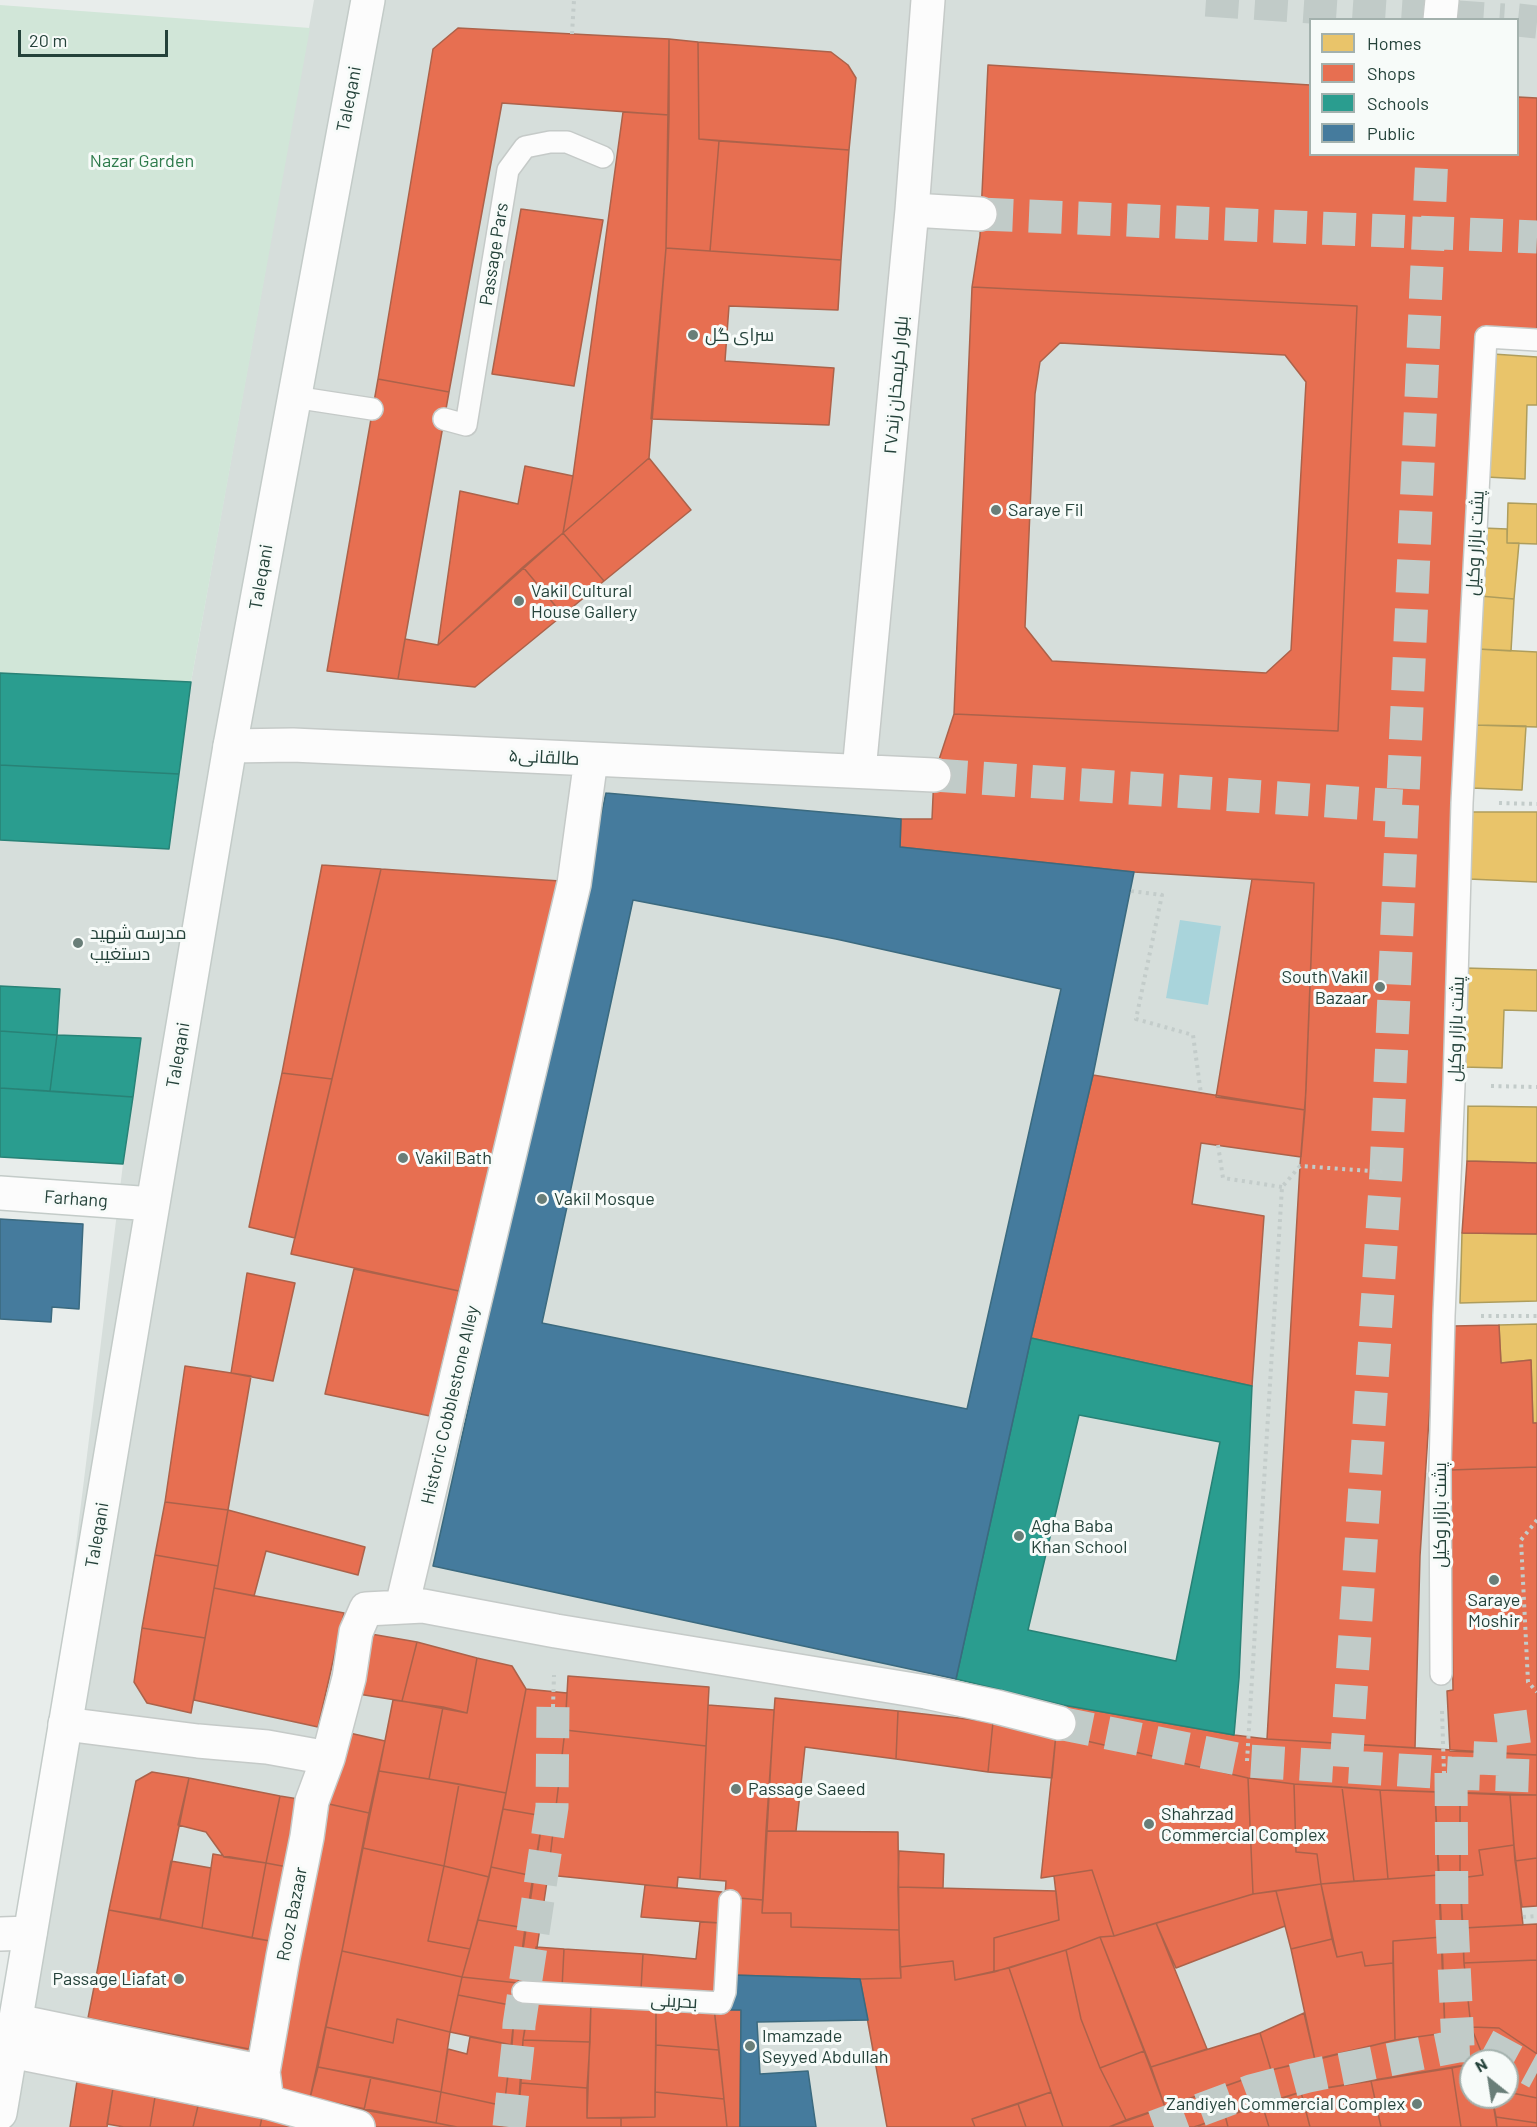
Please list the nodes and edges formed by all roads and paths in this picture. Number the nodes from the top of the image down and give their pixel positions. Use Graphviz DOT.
graph roads {
  1 [pos="368,0"];
  2 [pos="574,0"];
  3 [pos="928,0"];
  4 [pos="1442,0"];
  5 [pos="1440,18"];
  6 [pos="572,34"];
  7 [pos="603,157"];
  8 [pos="912,210"];
  9 [pos="980,214"];
  10 [pos="1537,340"];
  11 [pos="294,397"];
  12 [pos="372,409"];
  13 [pos="444,419"];
  14 [pos="230,746"];
  15 [pos="591,759"];
  16 [pos="859,771"];
  17 [pos="934,775"];
  18 [pos="1131,891"];
  19 [pos="1454,1085"];
  20 [pos="1537,1087"];
  21 [pos="1201,1094"];
  22 [pos="1218,1145"];
  23 [pos="1386,1172"];
  24 [pos="1282,1187"];
  25 [pos="0,1193"];
  26 [pos="153,1204"];
  27 [pos="1444,1316"];
  28 [pos="1537,1316"];
  29 [pos="1537,1520"];
  30 [pos="402,1606"];
  31 [pos="1441,1674"];
  32 [pos="1537,1692"];
  33 [pos="1059,1723"];
  34 [pos="65,1724"];
  35 [pos="327,1758"];
  36 [pos="1248,1761"];
  37 [pos="1444,1773"];
  38 [pos="730,1901"];
  39 [pos="1537,1916"];
  40 [pos="1523,1917"];
  41 [pos="15,1934"];
  42 [pos="523,1992"];
  43 [pos="13,2036"];
  44 [pos="265,2087"];
  45 [pos="0,2113"];
  46 [pos="358,2127"];
  1 -- 11 [label="street, Taleqani"];
  2 -- 6 [label="path"];
  3 -- 8 [label="street, بلوار کریمخان زند۲۷"];
  4 -- 5 [label="street"];
  7 -- 13 [label="lane, Passage Pars"];
  8 -- 9 [label="street"];
  8 -- 16 [label="street, بلوار کریمخان زند۲۷"];
  10 -- 19 [label="lane, پشت بازار وکیل"];
  11 -- 12 [label="lane"];
  11 -- 14 [label="street, Taleqani"];
  14 -- 15 [label="street, طالقانی۵"];
  14 -- 26 [label="street, Taleqani"];
  15 -- 16 [label="street, طالقانی۵"];
  15 -- 30 [label="street, Historic Cobblestone Alley"];
  16 -- 17 [label="street, طالقانی۵"];
  18 -- 21 [label="path"];
  19 -- 20 [label="path"];
  19 -- 27 [label="lane, پشت بازار وکیل"];
  22 -- 24 [label="path"];
  23 -- 24 [label="path"];
  24 -- 36 [label="path"];
  25 -- 26 [label="street, Farhang"];
  26 -- 34 [label="street, Taleqani"];
  27 -- 28 [label="path"];
  27 -- 31 [label="lane, پشت بازار وکیل"];
  29 -- 32 [label="path"];
  30 -- 33 [label="street"];
  30 -- 35 [label="street"];
  31 -- 37 [label="path"];
  34 -- 35 [label="street"];
  34 -- 41 [label="street, Taleqani"];
  35 -- 44 [label="street, Rooz Bazaar"];
  38 -- 42 [label="lane, بحرینی"];
  39 -- 40 [label="path"];
  41 -- 43 [label="street, Taleqani"];
  43 -- 44 [label="street"];
  43 -- 45 [label="street, Taleqani"];
  44 -- 46 [label="street"];
}
